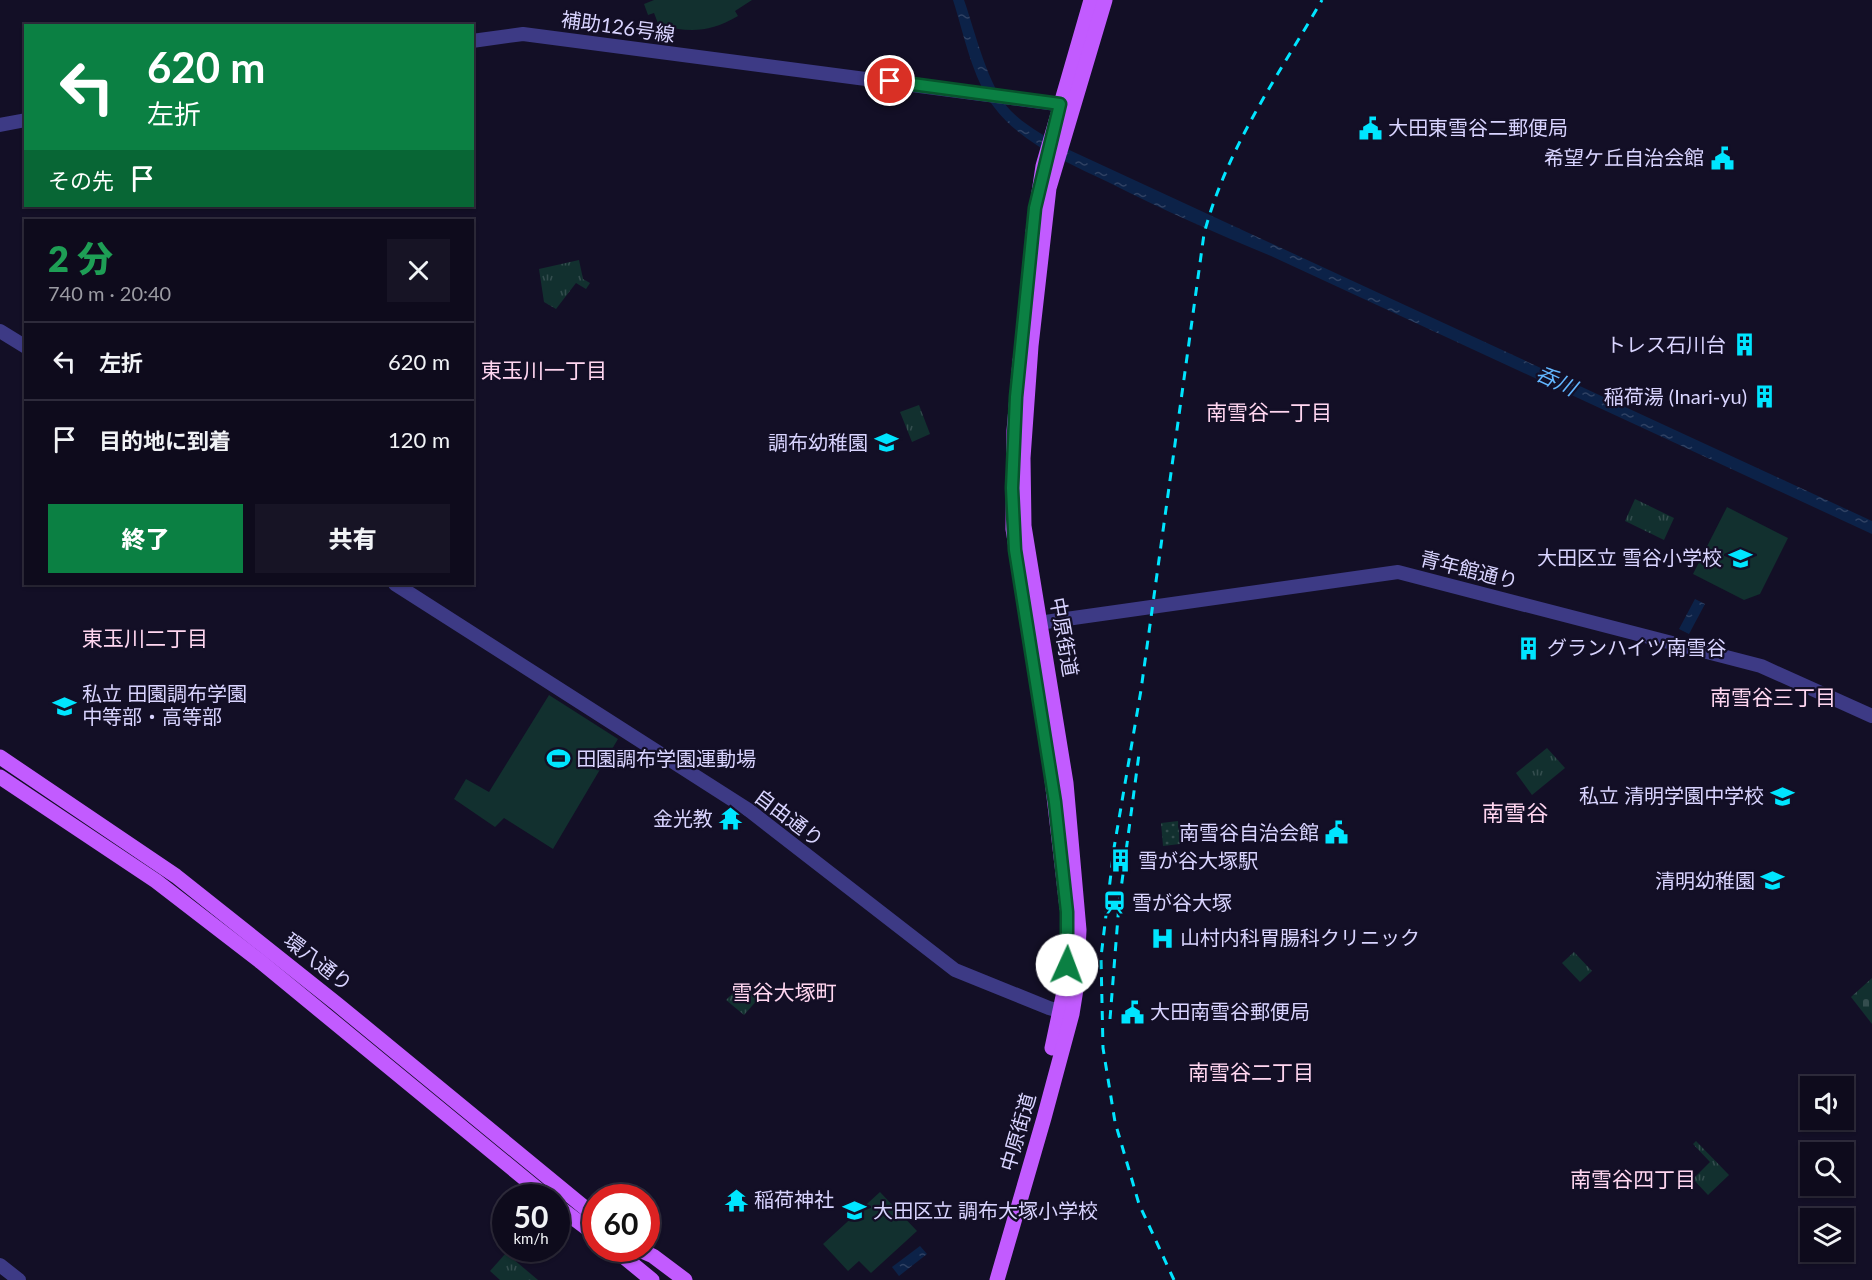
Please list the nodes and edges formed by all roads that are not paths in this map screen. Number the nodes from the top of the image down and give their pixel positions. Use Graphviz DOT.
graph roads {
  1 [pos="1091,0"];
  2 [pos="1105,0"];
  3 [pos="474,41"];
  4 [pos="1067,105"];
  5 [pos="24,120"];
  6 [pos="0,124"];
  7 [pos="0,331"];
  8 [pos="24,346"];
  9 [pos="397,585"];
  10 [pos="1034,623"];
  11 [pos="1872,716"];
  12 [pos="0,758"];
  13 [pos="0,777"];
  14 [pos="1061,1012"];
  15 [pos="531,1184"];
  16 [pos="582,1205"];
  17 [pos="660,1261"];
  18 [pos="631,1262"];
  19 [pos="636,1262"];
  20 [pos="644,1262"];
  21 [pos="0,1265"];
  22 [pos="19,1280"];
  23 [pos="639,1280"];
  24 [pos="652,1280"];
  25 [pos="671,1280"];
  26 [pos="685,1280"];
  27 [pos="986,1280"];
  28 [pos="997,1280"];
  1 -- 4 [label="main road, 中原街道"];
  2 -- 4 [label="main road, 中原街道"];
  3 -- 4 [label="street, 補助126号線"];
  4 -- 10 [label="main road, 中原街道"];
  5 -- 6 [label="street"];
  7 -- 8 [label="street"];
  9 -- 14 [label="street, 自由通り"];
  10 -- 11 [label="street, 青年館通り"];
  10 -- 14 [label="main road, 中原街道"];
  12 -- 16 [label="main road, 環八通り"];
  13 -- 15 [label="main road, 環八通り"];
  14 -- 27 [label="main road, 中原街道"];
  14 -- 28 [label="main road, 中原街道"];
  17 -- 26 [label="main road"];
  18 -- 23 [label="main road"];
  19 -- 24 [label="main road"];
  20 -- 25 [label="main road"];
  21 -- 22 [label="street"];
}
